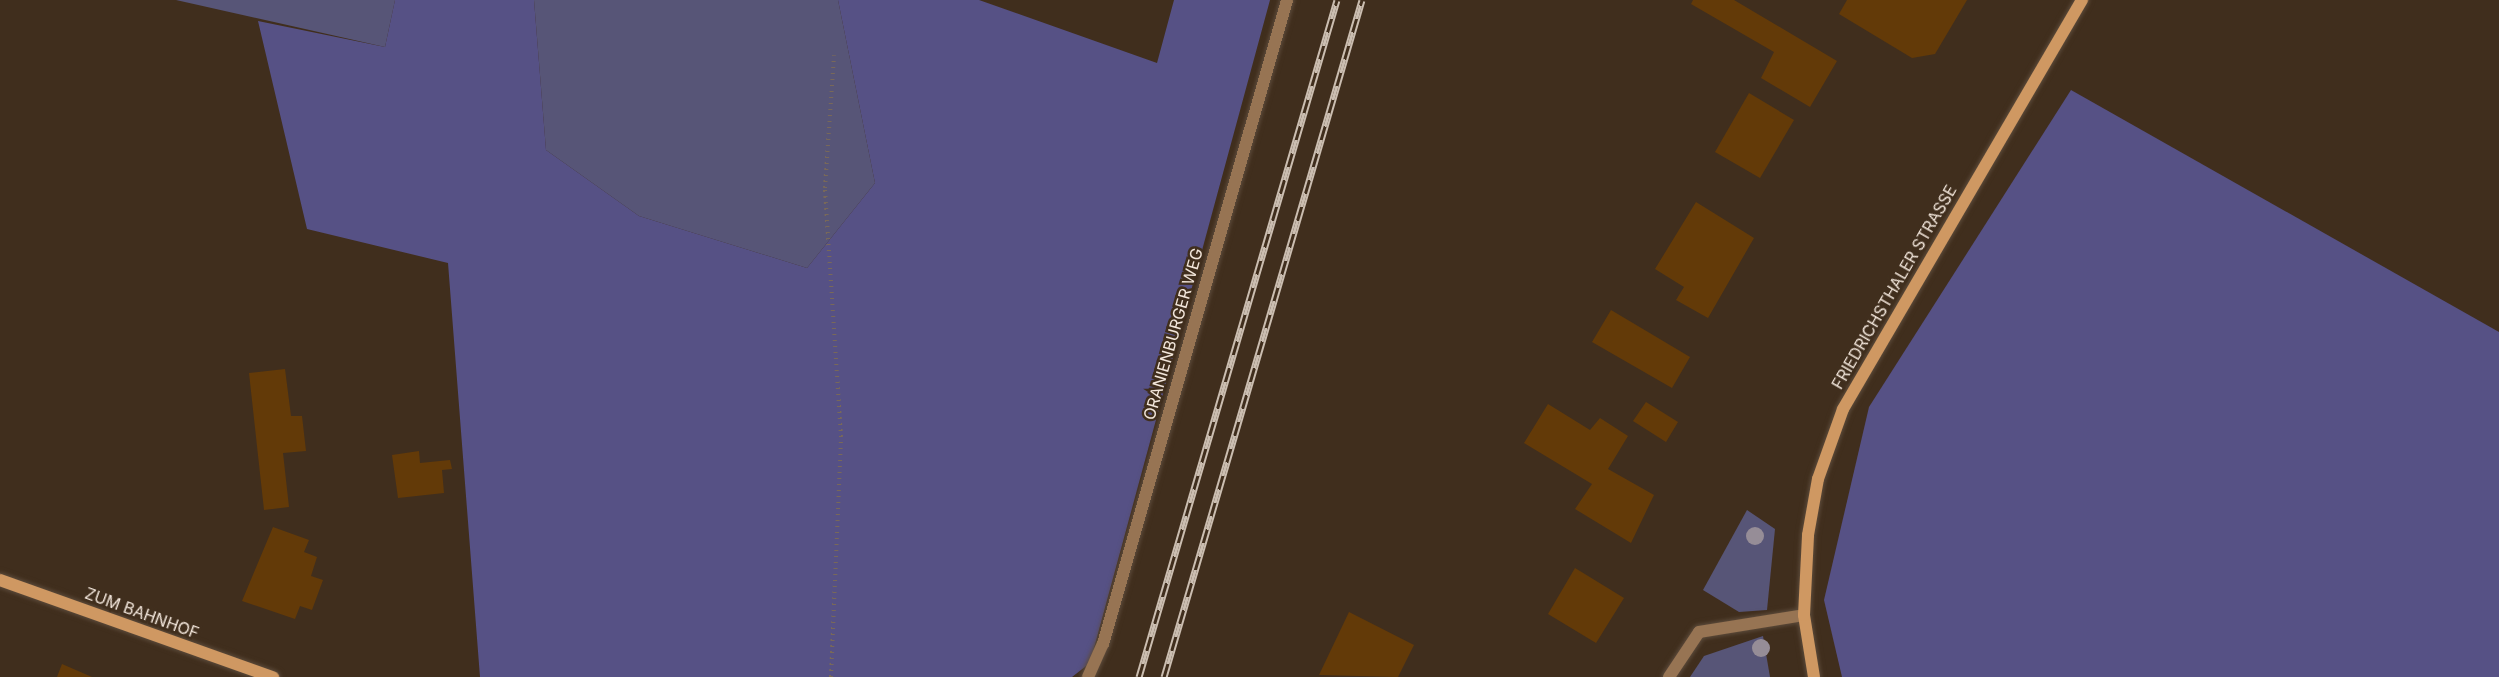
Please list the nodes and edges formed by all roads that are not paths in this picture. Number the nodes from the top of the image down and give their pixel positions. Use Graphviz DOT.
graph roads {
  1 [pos="1287,0"];
  2 [pos="2082,0"];
  3 [pos="0,580"];
  4 [pos="1804,615"];
  5 [pos="273,677"];
  6 [pos="1088,677"];
  7 [pos="1669,677"];
  8 [pos="1814,677"];
  1 -- 6 [label="street, ORANIENBURGER WEG"];
  2 -- 4 [label="street, FRIEDRICHSTHALER STRASSE"];
  3 -- 5 [label="street, ZUM BAHNHOF"];
  4 -- 7 [label="street"];
  4 -- 8 [label="street, FRIEDRICHSTHALER STRASSE"];
}
